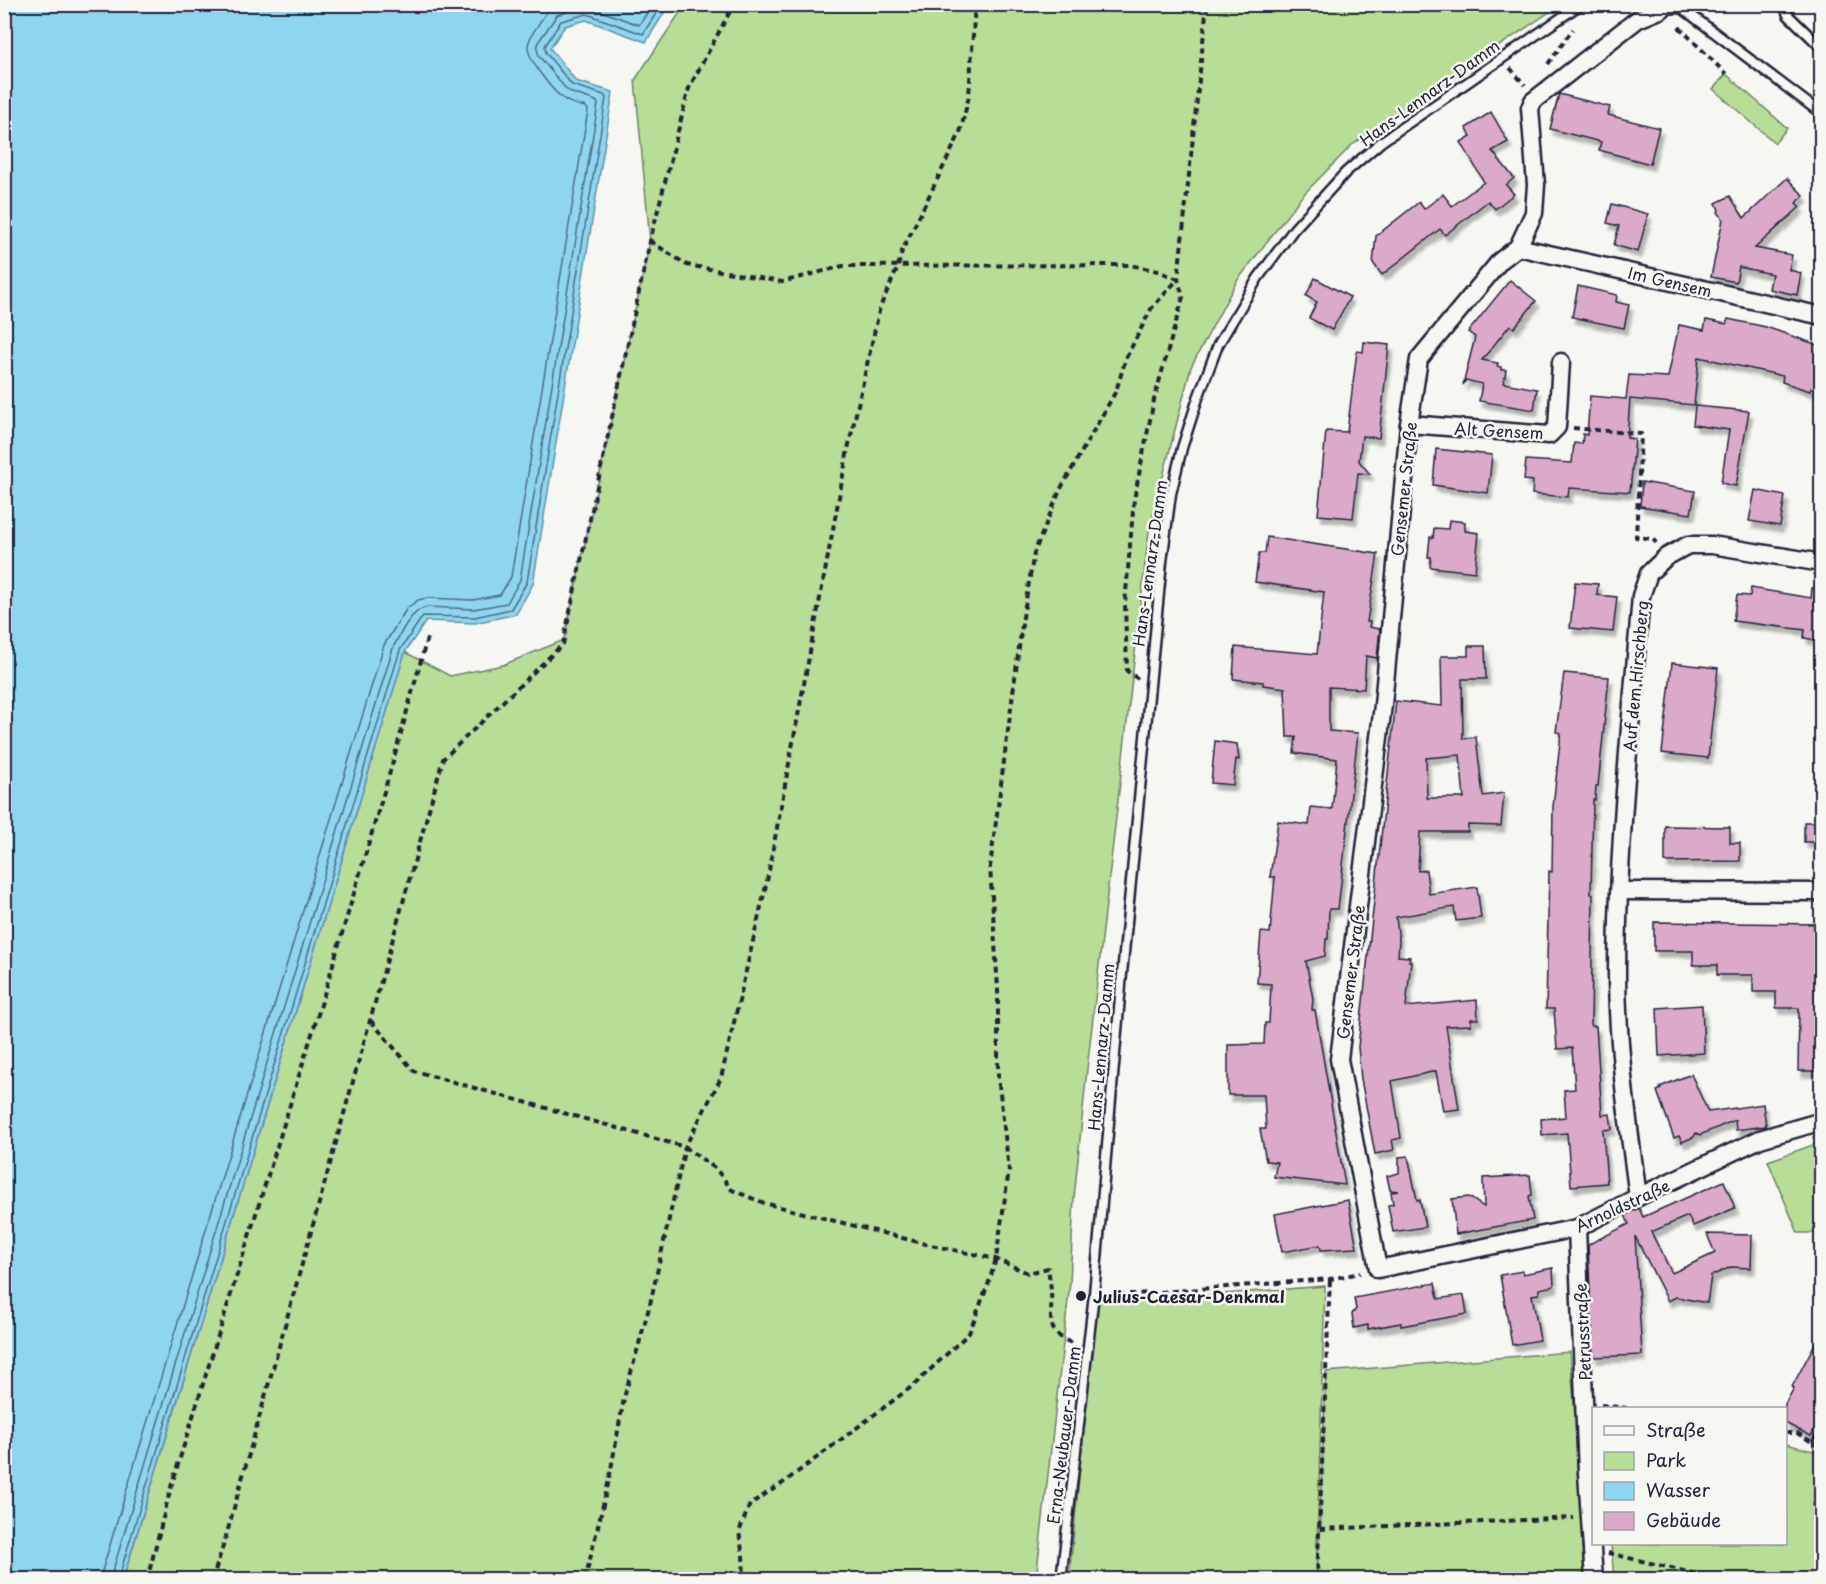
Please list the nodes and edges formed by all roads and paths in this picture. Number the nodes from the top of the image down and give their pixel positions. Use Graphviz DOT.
graph roads {
  1 [pos="734,4"];
  2 [pos="975,4"];
  3 [pos="1207,4"];
  4 [pos="1581,4"];
  5 [pos="1784,4"];
  6 [pos="1662,9"];
  7 [pos="1577,20"];
  8 [pos="1821,48"];
  9 [pos="1546,67"];
  10 [pos="1511,69"];
  11 [pos="1726,74"];
  12 [pos="1525,85"];
  13 [pos="1821,114"];
  14 [pos="650,241"];
  15 [pos="1518,247"];
  16 [pos="898,267"];
  17 [pos="1178,279"];
  18 [pos="1821,316"];
  19 [pos="1562,362"];
  20 [pos="1409,424"];
  21 [pos="1557,427"];
  22 [pos="1666,556"];
  23 [pos="1821,563"];
  24 [pos="428,635"];
  25 [pos="1149,685"];
  26 [pos="1620,891"];
  27 [pos="1821,892"];
  28 [pos="371,1021"];
  29 [pos="1821,1121"];
  30 [pos="685,1146"];
  31 [pos="1638,1197"];
  32 [pos="1577,1228"];
  33 [pos="996,1259"];
  34 [pos="1378,1269"];
  35 [pos="1330,1279"];
  36 [pos="1094,1294"];
  37 [pos="1088,1350"];
  38 [pos="1585,1402"];
  39 [pos="1620,1407"];
  40 [pos="1821,1426"];
  41 [pos="1787,1432"];
  42 [pos="1813,1442"];
  43 [pos="1821,1448"];
  44 [pos="1821,1461"];
  45 [pos="1589,1518"];
  46 [pos="1320,1529"];
  47 [pos="1591,1548"];
  48 [pos="147,1580"];
  49 [pos="212,1580"];
  50 [pos="585,1580"];
  51 [pos="744,1580"];
  52 [pos="1061,1580"];
  53 [pos="1317,1580"];
  54 [pos="1594,1580"];
  55 [pos="1722,1580"];
  56 [pos="1821,1580"];
  1 -- 14 [label="path"];
  2 -- 16 [label="path"];
  3 -- 17 [label="path"];
  4 -- 25 [label="lane, Hans-Lennarz-Damm"];
  5 -- 8 [label="lane"];
  6 -- 11 [label="path"];
  6 -- 13 [label="lane"];
  6 -- 15 [label="street, Gensemer Straße"];
  7 -- 9 [label="path"];
  10 -- 12 [label="path"];
  14 -- 16 [label="path"];
  14 -- 28 [label="path"];
  15 -- 18 [label="street, Im Gensem"];
  15 -- 20 [label="street, Gensemer Straße"];
  16 -- 17 [label="path"];
  16 -- 30 [label="path"];
  17 -- 25 [label="path"];
  17 -- 33 [label="path"];
  19 -- 21 [label="street, Alt Gensem"];
  20 -- 21 [label="street, Alt Gensem"];
  20 -- 34 [label="street, Gensemer Straße"];
  21 -- 22 [label="path"];
  22 -- 23 [label="street, Auf dem Hirschberg"];
  22 -- 26 [label="street, Auf dem Hirschberg"];
  24 -- 48 [label="path"];
  25 -- 36 [label="lane, Hans-Lennarz-Damm"];
  26 -- 27 [label="street"];
  26 -- 31 [label="street, Auf dem Hirschberg"];
  28 -- 30 [label="path"];
  28 -- 49 [label="path"];
  29 -- 31 [label="street, Arnoldstraße"];
  30 -- 33 [label="path"];
  30 -- 50 [label="path"];
  31 -- 32 [label="street, Arnoldstraße"];
  32 -- 34 [label="street, Arnoldstraße"];
  32 -- 38 [label="street, Petrusstraße"];
  33 -- 37 [label="path"];
  33 -- 51 [label="path"];
  34 -- 35 [label="path"];
  35 -- 36 [label="path"];
  35 -- 46 [label="path"];
  36 -- 37 [label="lane, Erna-Neubauer-Damm"];
  37 -- 52 [label="lane, Erna-Neubauer-Damm"];
  38 -- 39 [label="path"];
  38 -- 45 [label="street, Petrusstraße"];
  40 -- 42 [label="path"];
  41 -- 42 [label="path"];
  42 -- 43 [label="path"];
  44 -- 56 [label="path"];
  45 -- 46 [label="path"];
  45 -- 47 [label="street, Petrusstraße"];
  46 -- 53 [label="path"];
  47 -- 54 [label="street, Petrusstraße"];
  47 -- 55 [label="path"];
}
